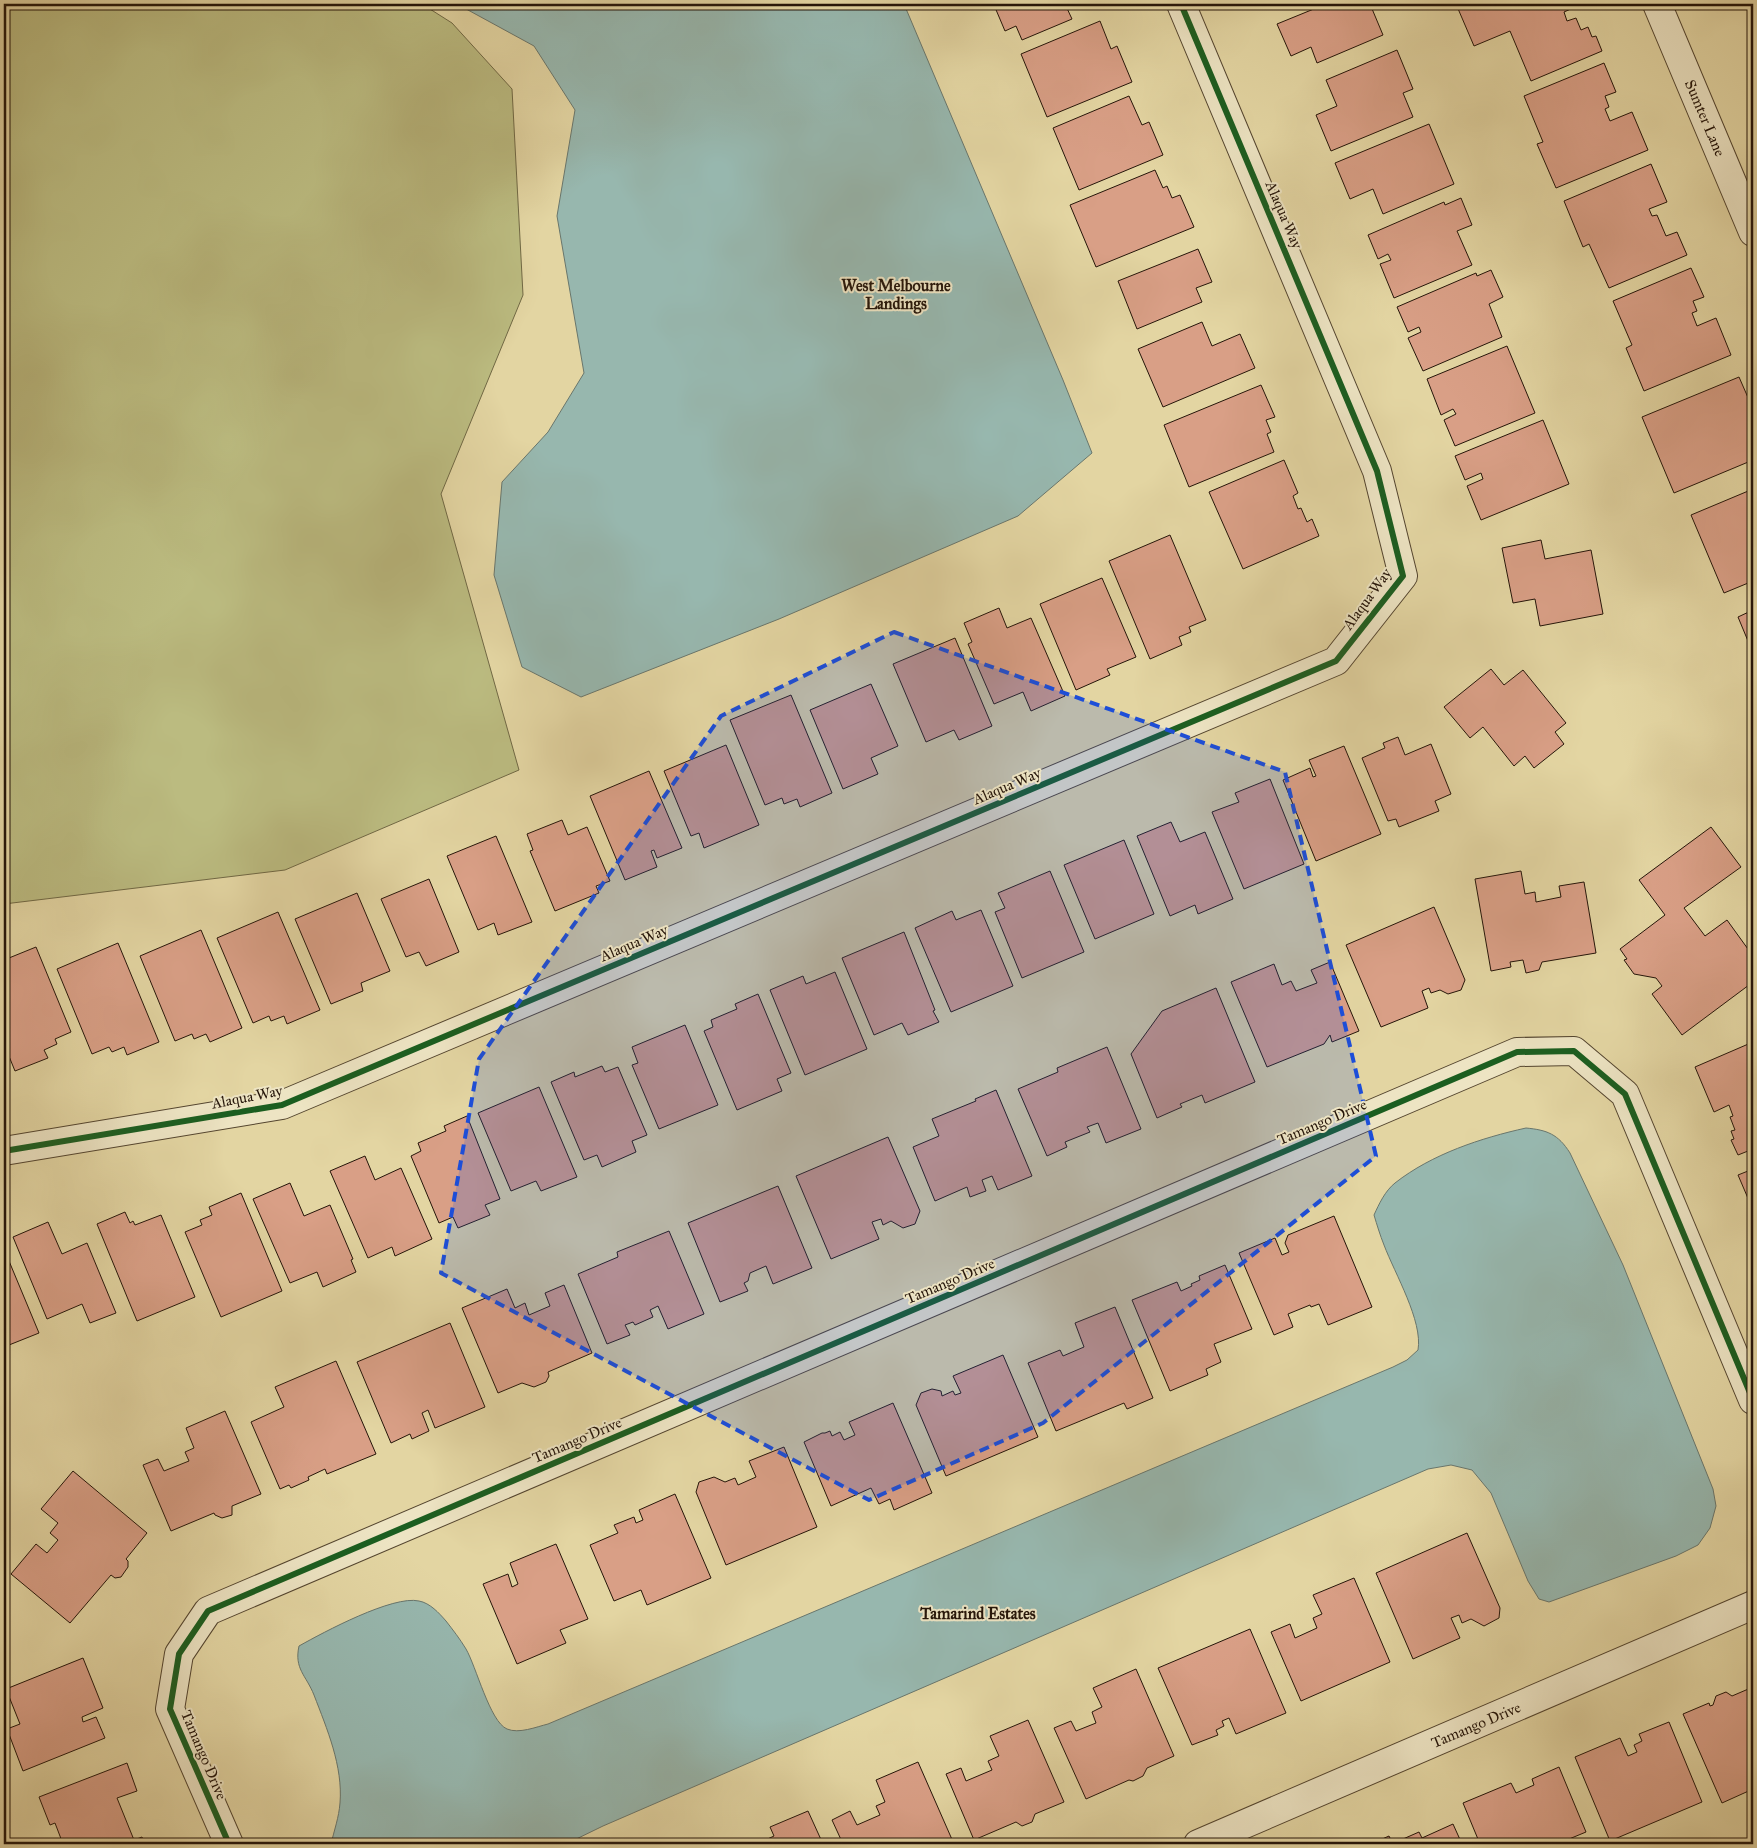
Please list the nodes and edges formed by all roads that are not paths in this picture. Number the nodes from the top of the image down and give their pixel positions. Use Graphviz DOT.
graph roads {
  1 [pos="1182,4"];
  2 [pos="1656,4"];
  3 [pos="1753,232"];
  4 [pos="4,1151"];
  5 [pos="1753,1400"];
  6 [pos="1753,1605"];
  7 [pos="229,1844"];
  8 [pos="1198,1844"];
  1 -- 4 [label="street, Alaqua Way"];
  2 -- 3 [label="street, Sumter Lane"];
  5 -- 7 [label="street, Tamango Drive"];
  6 -- 8 [label="street, Tamango Drive"];
}
